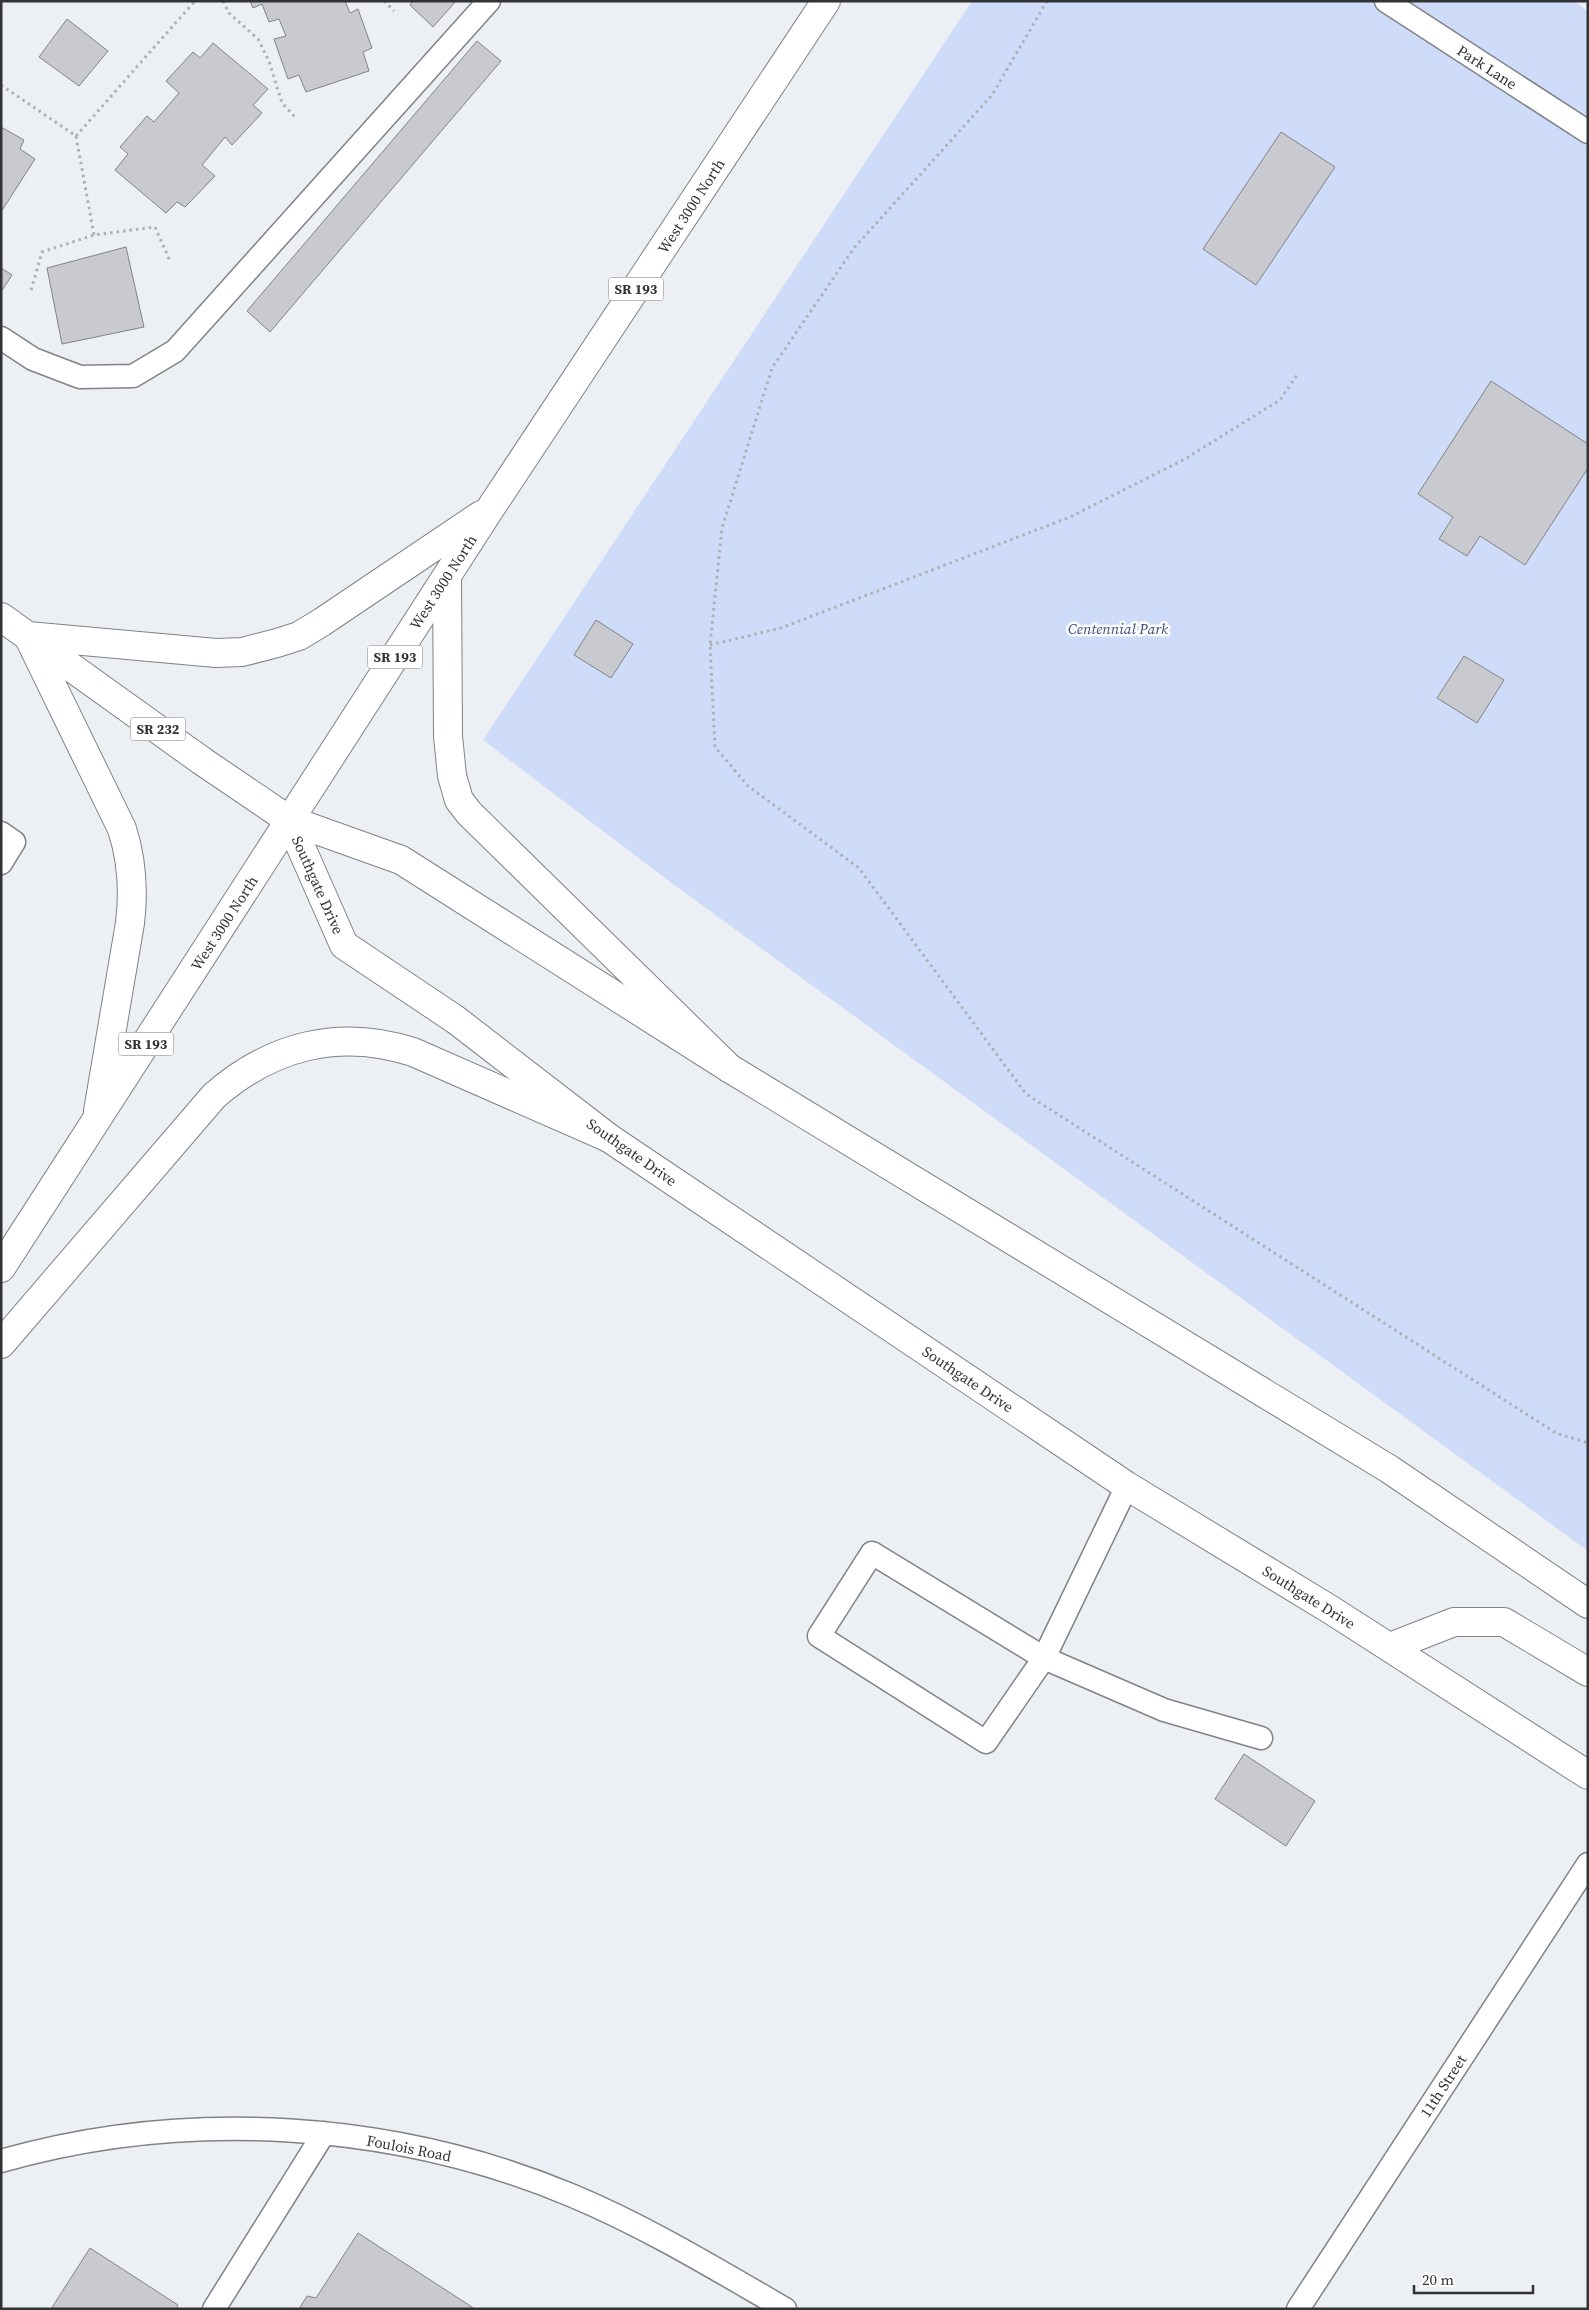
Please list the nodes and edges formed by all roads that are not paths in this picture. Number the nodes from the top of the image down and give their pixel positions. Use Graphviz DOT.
graph roads {
  1 [pos="489,1"];
  2 [pos="826,1"];
  3 [pos="1386,1"];
  4 [pos="1588,132"];
  5 [pos="1,338"];
  6 [pos="490,509"];
  7 [pos="447,577"];
  8 [pos="1,617"];
  9 [pos="28,636"];
  10 [pos="289,820"];
  11 [pos="1,833"];
  12 [pos="1,863"];
  13 [pos="729,1068"];
  14 [pos="96,1122"];
  15 [pos="610,1138"];
  16 [pos="1,1268"];
  17 [pos="1,1344"];
  18 [pos="1127,1486"];
  19 [pos="1588,1604"];
  20 [pos="1390,1647"];
  21 [pos="1044,1658"];
  22 [pos="1588,1672"];
  23 [pos="1261,1738"];
  24 [pos="1588,1775"];
  25 [pos="1588,1864"];
  26 [pos="324,2133"];
  27 [pos="1,2161"];
  28 [pos="214,2309"];
  29 [pos="785,2309"];
  30 [pos="1298,2309"];
  1 -- 5 [label="lane"];
  2 -- 6 [label="main road, West 3000 North / SR 193"];
  3 -- 4 [label="lane, Park Lane"];
  6 -- 7 [label="main road, West 3000 North / SR 193"];
  6 -- 9 [label="main road"];
  7 -- 10 [label="main road, West 3000 North / SR 193"];
  7 -- 13 [label="main road"];
  8 -- 9 [label="main road, SR 232"];
  9 -- 10 [label="main road, SR 232"];
  9 -- 14 [label="main road"];
  10 -- 13 [label="main road, Southgate Drive / SR 232"];
  10 -- 14 [label="main road, West 3000 North / SR 193"];
  10 -- 15 [label="main road, Southgate Drive"];
  11 -- 12 [label="lane"];
  13 -- 19 [label="main road, Southgate Drive / SR 232"];
  14 -- 16 [label="main road, West 3000 North / SR 193"];
  15 -- 17 [label="main road"];
  15 -- 18 [label="main road, Southgate Drive"];
  18 -- 20 [label="main road, Southgate Drive"];
  18 -- 21 [label="lane"];
  20 -- 22 [label="main road"];
  20 -- 24 [label="main road, Southgate Drive"];
  21 -- 21 [label="lane"];
  21 -- 23 [label="lane"];
  25 -- 30 [label="lane, 11th Street"];
  26 -- 27 [label="lane, Foulois Road"];
  26 -- 28 [label="lane"];
  26 -- 29 [label="lane, Foulois Road"];
}
